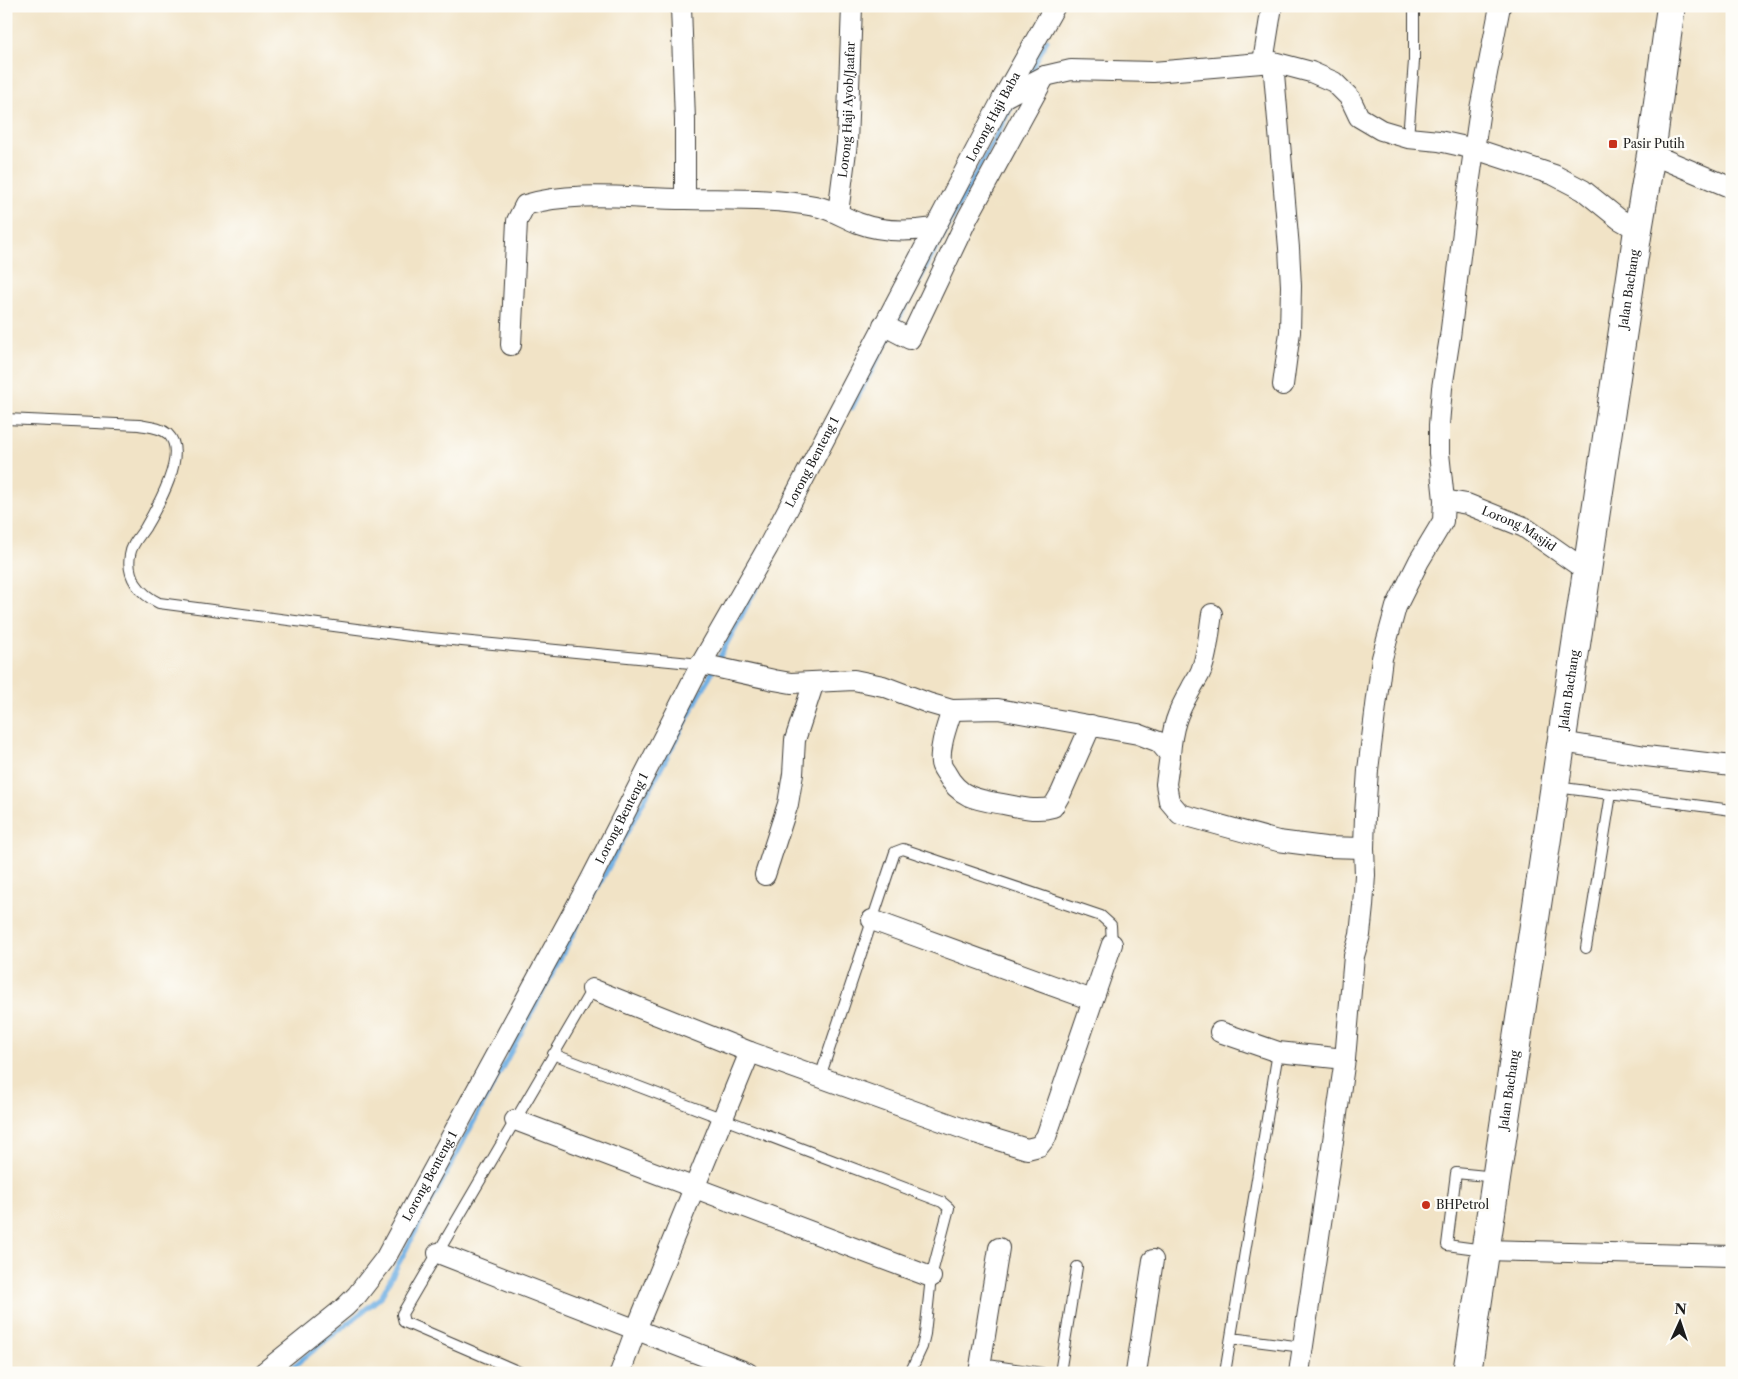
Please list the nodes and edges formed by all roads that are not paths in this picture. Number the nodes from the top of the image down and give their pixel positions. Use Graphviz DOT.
graph roads {
  1 [pos="682,6"];
  2 [pos="852,6"];
  3 [pos="1055,6"];
  4 [pos="1272,6"];
  5 [pos="1414,6"];
  6 [pos="1500,6"];
  7 [pos="1671,6"];
  8 [pos="1268,62"];
  9 [pos="1042,78"];
  10 [pos="1008,95"];
  11 [pos="1408,138"];
  12 [pos="1475,148"];
  13 [pos="1651,154"];
  14 [pos="1732,188"];
  15 [pos="685,199"];
  16 [pos="838,213"];
  17 [pos="933,228"];
  18 [pos="1638,230"];
  19 [pos="890,329"];
  20 [pos="511,345"];
  21 [pos="1283,385"];
  22 [pos="6,419"];
  23 [pos="1444,500"];
  24 [pos="1588,572"];
  25 [pos="1212,614"];
  26 [pos="705,665"];
  27 [pos="814,682"];
  28 [pos="952,710"];
  29 [pos="1091,725"];
  30 [pos="1562,742"];
  31 [pos="1170,755"];
  32 [pos="1732,766"];
  33 [pos="1555,786"];
  34 [pos="1610,794"];
  35 [pos="1732,810"];
  36 [pos="1364,848"];
  37 [pos="765,875"];
  38 [pos="872,920"];
  39 [pos="1112,944"];
  40 [pos="1586,948"];
  41 [pos="592,989"];
  42 [pos="1092,1000"];
  43 [pos="1220,1032"];
  44 [pos="750,1052"];
  45 [pos="1278,1052"];
  46 [pos="553,1054"];
  47 [pos="1345,1059"];
  48 [pos="820,1077"];
  49 [pos="722,1119"];
  50 [pos="515,1120"];
  51 [pos="1496,1177"];
  52 [pos="694,1188"];
  53 [pos="999,1248"];
  54 [pos="1485,1250"];
  55 [pos="438,1253"];
  56 [pos="1732,1256"];
  57 [pos="1153,1260"];
  58 [pos="1077,1267"];
  59 [pos="930,1278"];
  60 [pos="636,1329"];
  61 [pos="1231,1338"];
  62 [pos="1303,1346"];
  63 [pos="980,1368"];
  64 [pos="263,1373"];
  65 [pos="522,1373"];
  66 [pos="620,1373"];
  67 [pos="748,1373"];
  68 [pos="910,1373"];
  69 [pos="1042,1373"];
  70 [pos="1060,1373"];
  71 [pos="1136,1373"];
  72 [pos="1225,1373"];
  73 [pos="1300,1373"];
  74 [pos="1468,1373"];
  1 -- 15 [label="street"];
  2 -- 16 [label="street, Lorong Haji Ayob/Jaafar"];
  3 -- 10 [label="street, Lorong Haji Baba"];
  4 -- 8 [label="street"];
  5 -- 11 [label="lane"];
  6 -- 12 [label="street"];
  7 -- 13 [label="street, Jalan Bachang"];
  8 -- 9 [label="street"];
  8 -- 11 [label="street"];
  8 -- 21 [label="street"];
  9 -- 10 [label="street"];
  9 -- 19 [label="street"];
  10 -- 17 [label="street, Lorong Haji Baba"];
  11 -- 12 [label="street"];
  12 -- 18 [label="street"];
  12 -- 23 [label="street"];
  13 -- 14 [label="street"];
  13 -- 18 [label="street, Jalan Bachang"];
  15 -- 16 [label="street"];
  15 -- 20 [label="street"];
  16 -- 17 [label="street"];
  17 -- 19 [label="street, Lorong Benteng 1"];
  18 -- 24 [label="street, Jalan Bachang"];
  19 -- 26 [label="street, Lorong Benteng 1"];
  22 -- 26 [label="lane"];
  23 -- 24 [label="street, Lorong Masjid"];
  23 -- 36 [label="street"];
  24 -- 30 [label="street, Jalan Bachang"];
  25 -- 31 [label="street"];
  26 -- 27 [label="street"];
  26 -- 64 [label="street, Lorong Benteng 1"];
  27 -- 28 [label="street"];
  27 -- 37 [label="street"];
  28 -- 29 [label="street"];
  28 -- 29 [label="street"];
  29 -- 31 [label="street"];
  30 -- 32 [label="street"];
  30 -- 33 [label="street, Jalan Bachang"];
  31 -- 36 [label="street"];
  33 -- 34 [label="lane"];
  33 -- 51 [label="street, Jalan Bachang"];
  34 -- 35 [label="lane"];
  34 -- 40 [label="lane"];
  36 -- 47 [label="street"];
  38 -- 39 [label="lane"];
  38 -- 42 [label="street"];
  38 -- 48 [label="lane"];
  39 -- 42 [label="street"];
  41 -- 44 [label="street"];
  41 -- 46 [label="lane"];
  42 -- 48 [label="street"];
  43 -- 45 [label="street"];
  44 -- 48 [label="street"];
  44 -- 49 [label="street"];
  45 -- 47 [label="street"];
  45 -- 61 [label="lane"];
  46 -- 49 [label="lane"];
  46 -- 50 [label="lane"];
  47 -- 62 [label="street"];
  49 -- 52 [label="street"];
  49 -- 59 [label="lane"];
  50 -- 52 [label="street"];
  50 -- 55 [label="lane"];
  51 -- 54 [label="street, Jalan Bachang"];
  51 -- 54 [label="lane"];
  52 -- 59 [label="street"];
  52 -- 60 [label="street"];
  53 -- 63 [label="street"];
  54 -- 56 [label="street"];
  54 -- 74 [label="street, Jalan Bachang"];
  55 -- 60 [label="street"];
  55 -- 65 [label="lane"];
  57 -- 71 [label="street"];
  58 -- 70 [label="lane"];
  59 -- 68 [label="lane"];
  60 -- 66 [label="street"];
  60 -- 67 [label="street"];
  61 -- 62 [label="lane"];
  61 -- 72 [label="lane"];
  62 -- 73 [label="street"];
  63 -- 69 [label="lane"];
}
